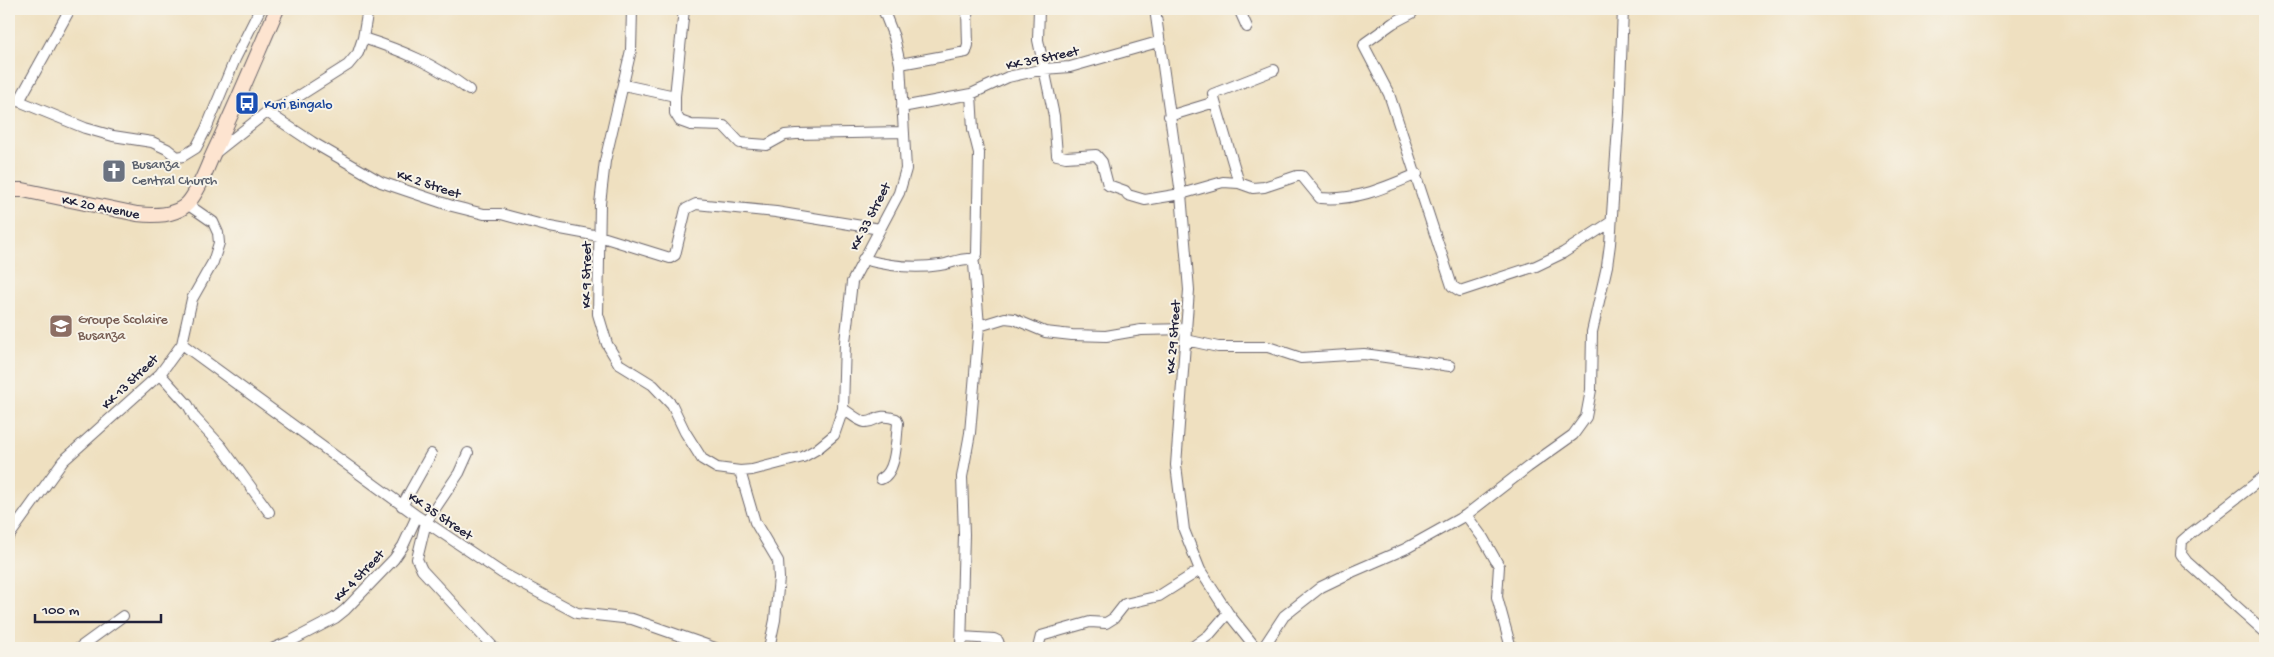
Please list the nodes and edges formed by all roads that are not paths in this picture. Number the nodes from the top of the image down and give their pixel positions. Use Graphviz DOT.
graph roads {
  1 [pos="70,9"];
  2 [pos="260,9"];
  3 [pos="277,9"];
  4 [pos="368,9"];
  5 [pos="632,9"];
  6 [pos="684,9"];
  7 [pos="883,9"];
  8 [pos="967,9"];
  9 [pos="1039,9"];
  10 [pos="1155,9"];
  11 [pos="1240,9"];
  12 [pos="1409,9"];
  13 [pos="1624,9"];
  14 [pos="1247,27"];
  15 [pos="363,38"];
  16 [pos="1158,42"];
  17 [pos="900,64"];
  18 [pos="1044,69"];
  19 [pos="1274,70"];
  20 [pos="624,85"];
  21 [pos="469,90"];
  22 [pos="971,94"];
  23 [pos="676,96"];
  24 [pos="14,99"];
  25 [pos="1216,102"];
  26 [pos="902,107"];
  27 [pos="268,112"];
  28 [pos="1169,116"];
  29 [pos="904,132"];
  30 [pos="213,155"];
  31 [pos="1417,174"];
  32 [pos="1239,183"];
  33 [pos="9,190"];
  34 [pos="1181,194"];
  35 [pos="187,204"];
  36 [pos="1611,222"];
  37 [pos="880,229"];
  38 [pos="599,236"];
  39 [pos="863,259"];
  40 [pos="973,261"];
  41 [pos="979,326"];
  42 [pos="1187,329"];
  43 [pos="1186,340"];
  44 [pos="182,344"];
  45 [pos="1450,366"];
  46 [pos="160,374"];
  47 [pos="844,409"];
  48 [pos="834,435"];
  49 [pos="468,453"];
  50 [pos="430,454"];
  51 [pos="740,471"];
  52 [pos="2265,476"];
  53 [pos="880,479"];
  54 [pos="402,506"];
  55 [pos="269,512"];
  56 [pos="1466,515"];
  57 [pos="417,516"];
  58 [pos="426,522"];
  59 [pos="9,536"];
  60 [pos="1200,570"];
  61 [pos="1228,613"];
  62 [pos="123,616"];
  63 [pos="2265,632"];
  64 [pos="962,637"];
  65 [pos="293,645"];
  66 [pos="79,648"];
  67 [pos="274,648"];
  68 [pos="494,648"];
  69 [pos="715,648"];
  70 [pos="769,648"];
  71 [pos="961,648"];
  72 [pos="1000,648"];
  73 [pos="1038,648"];
  74 [pos="1191,648"];
  75 [pos="1256,648"];
  76 [pos="1263,648"];
  77 [pos="1511,648"];
  1 -- 24 [label="street"];
  2 -- 24 [label="street"];
  3 -- 30 [label="main road"];
  4 -- 15 [label="street"];
  5 -- 20 [label="street, KK 9 Street"];
  6 -- 23 [label="street"];
  7 -- 17 [label="street, KK 33 Street"];
  8 -- 17 [label="street"];
  9 -- 18 [label="street"];
  10 -- 16 [label="street, KK 29 Street"];
  11 -- 14 [label="street"];
  12 -- 31 [label="street"];
  13 -- 36 [label="street"];
  15 -- 21 [label="street"];
  15 -- 27 [label="street"];
  16 -- 18 [label="street, KK 39 Street"];
  16 -- 28 [label="street, KK 29 Street"];
  17 -- 26 [label="street, KK 33 Street"];
  18 -- 22 [label="street, KK 39 Street"];
  18 -- 34 [label="street"];
  19 -- 25 [label="street"];
  20 -- 23 [label="street"];
  20 -- 38 [label="street, KK 9 Street"];
  22 -- 26 [label="street, KK 39 Street"];
  22 -- 40 [label="street"];
  23 -- 29 [label="street"];
  25 -- 28 [label="street"];
  25 -- 32 [label="street"];
  26 -- 29 [label="street, KK 33 Street"];
  27 -- 30 [label="street"];
  27 -- 38 [label="street, KK 2 Street"];
  28 -- 34 [label="street, KK 29 Street"];
  29 -- 37 [label="street, KK 33 Street"];
  30 -- 35 [label="main road"];
  31 -- 32 [label="street"];
  31 -- 36 [label="street"];
  32 -- 34 [label="street"];
  33 -- 35 [label="main road, KK 20 Avenue"];
  34 -- 42 [label="street, KK 29 Street"];
  35 -- 44 [label="street, KK 13 Street"];
  36 -- 56 [label="street"];
  37 -- 38 [label="street, KK 2 Street"];
  37 -- 39 [label="street, KK 33 Street"];
  38 -- 51 [label="street, KK 9 Street"];
  39 -- 40 [label="street"];
  39 -- 47 [label="street, KK 33 Street"];
  40 -- 41 [label="street"];
  41 -- 42 [label="street"];
  41 -- 64 [label="street"];
  42 -- 43 [label="street, KK 29 Street"];
  43 -- 45 [label="street"];
  43 -- 60 [label="street, KK 29 Street"];
  44 -- 46 [label="street, KK 13 Street"];
  44 -- 54 [label="street, KK 35 Street"];
  46 -- 55 [label="street"];
  46 -- 59 [label="street, KK 13 Street"];
  47 -- 48 [label="street, KK 33 Street"];
  47 -- 53 [label="street"];
  48 -- 51 [label="street, KK 9 Street"];
  49 -- 58 [label="street"];
  50 -- 54 [label="street"];
  51 -- 70 [label="street"];
  52 -- 63 [label="street"];
  54 -- 57 [label="street, KK 35 Street"];
  56 -- 76 [label="street"];
  56 -- 77 [label="street"];
  57 -- 58 [label="street, KK 35 Street"];
  57 -- 65 [label="street, KK 4 Street"];
  58 -- 68 [label="street"];
  58 -- 69 [label="street, KK 35 Street"];
  60 -- 61 [label="street, KK 29 Street"];
  60 -- 73 [label="street"];
  61 -- 74 [label="street"];
  61 -- 75 [label="street, KK 29 Street"];
  62 -- 66 [label="street"];
  64 -- 71 [label="street"];
  64 -- 72 [label="street"];
  65 -- 67 [label="street, KK 4 Street"];
}
